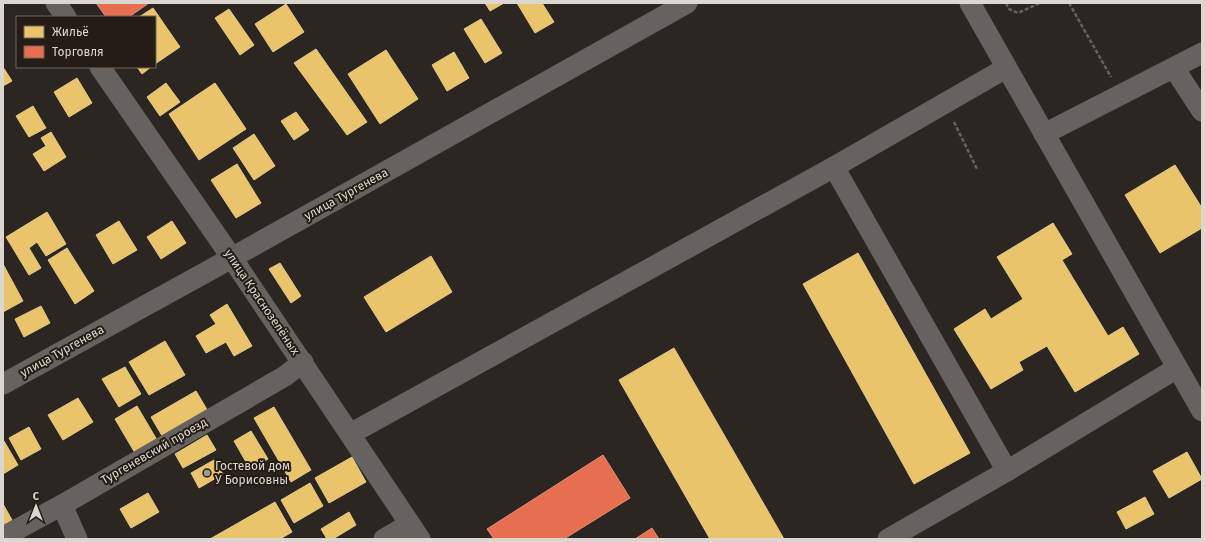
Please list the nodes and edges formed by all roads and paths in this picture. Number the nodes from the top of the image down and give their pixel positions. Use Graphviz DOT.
graph roads {
  1 [pos="56,3"];
  2 [pos="687,3"];
  3 [pos="970,3"];
  4 [pos="1006,3"];
  5 [pos="1040,3"];
  6 [pos="1069,3"];
  7 [pos="659,10"];
  8 [pos="65,16"];
  9 [pos="1202,53"];
  10 [pos="101,68"];
  11 [pos="1006,68"];
  12 [pos="1174,68"];
  13 [pos="1121,95"];
  14 [pos="945,104"];
  15 [pos="1202,111"];
  16 [pos="1044,134"];
  17 [pos="834,167"];
  18 [pos="977,169"];
  19 [pos="232,258"];
  20 [pos="302,362"];
  21 [pos="1177,368"];
  22 [pos="3,384"];
  23 [pos="1202,411"];
  24 [pos="350,434"];
  25 [pos="1007,471"];
  26 [pos="62,505"];
  27 [pos="415,532"];
  28 [pos="3,537"];
  29 [pos="77,539"];
  30 [pos="384,539"];
  31 [pos="888,539"];
  1 -- 8 [label="street"];
  2 -- 7 [label="street, улица Тургенева"];
  3 -- 11 [label="street"];
  4 -- 5 [label="path"];
  6 -- 13 [label="path"];
  7 -- 19 [label="street, улица Тургенева"];
  9 -- 12 [label="street"];
  10 -- 19 [label="street, улица Краснозелёных"];
  11 -- 14 [label="street"];
  11 -- 16 [label="street"];
  12 -- 13 [label="street"];
  12 -- 15 [label="street"];
  13 -- 16 [label="street"];
  14 -- 17 [label="street"];
  14 -- 18 [label="path"];
  16 -- 21 [label="street"];
  17 -- 24 [label="street"];
  17 -- 25 [label="street"];
  19 -- 20 [label="street, улица Краснозелёных"];
  19 -- 22 [label="street, улица Тургенева"];
  20 -- 24 [label="street, улица Краснозелёных"];
  20 -- 26 [label="street, Тургеневский проезд"];
  21 -- 23 [label="street"];
  21 -- 25 [label="street"];
  24 -- 27 [label="street, улица Краснозелёных"];
  25 -- 31 [label="street"];
  26 -- 28 [label="street, Тургеневский проезд"];
  26 -- 29 [label="street"];
  27 -- 30 [label="street"];
}
